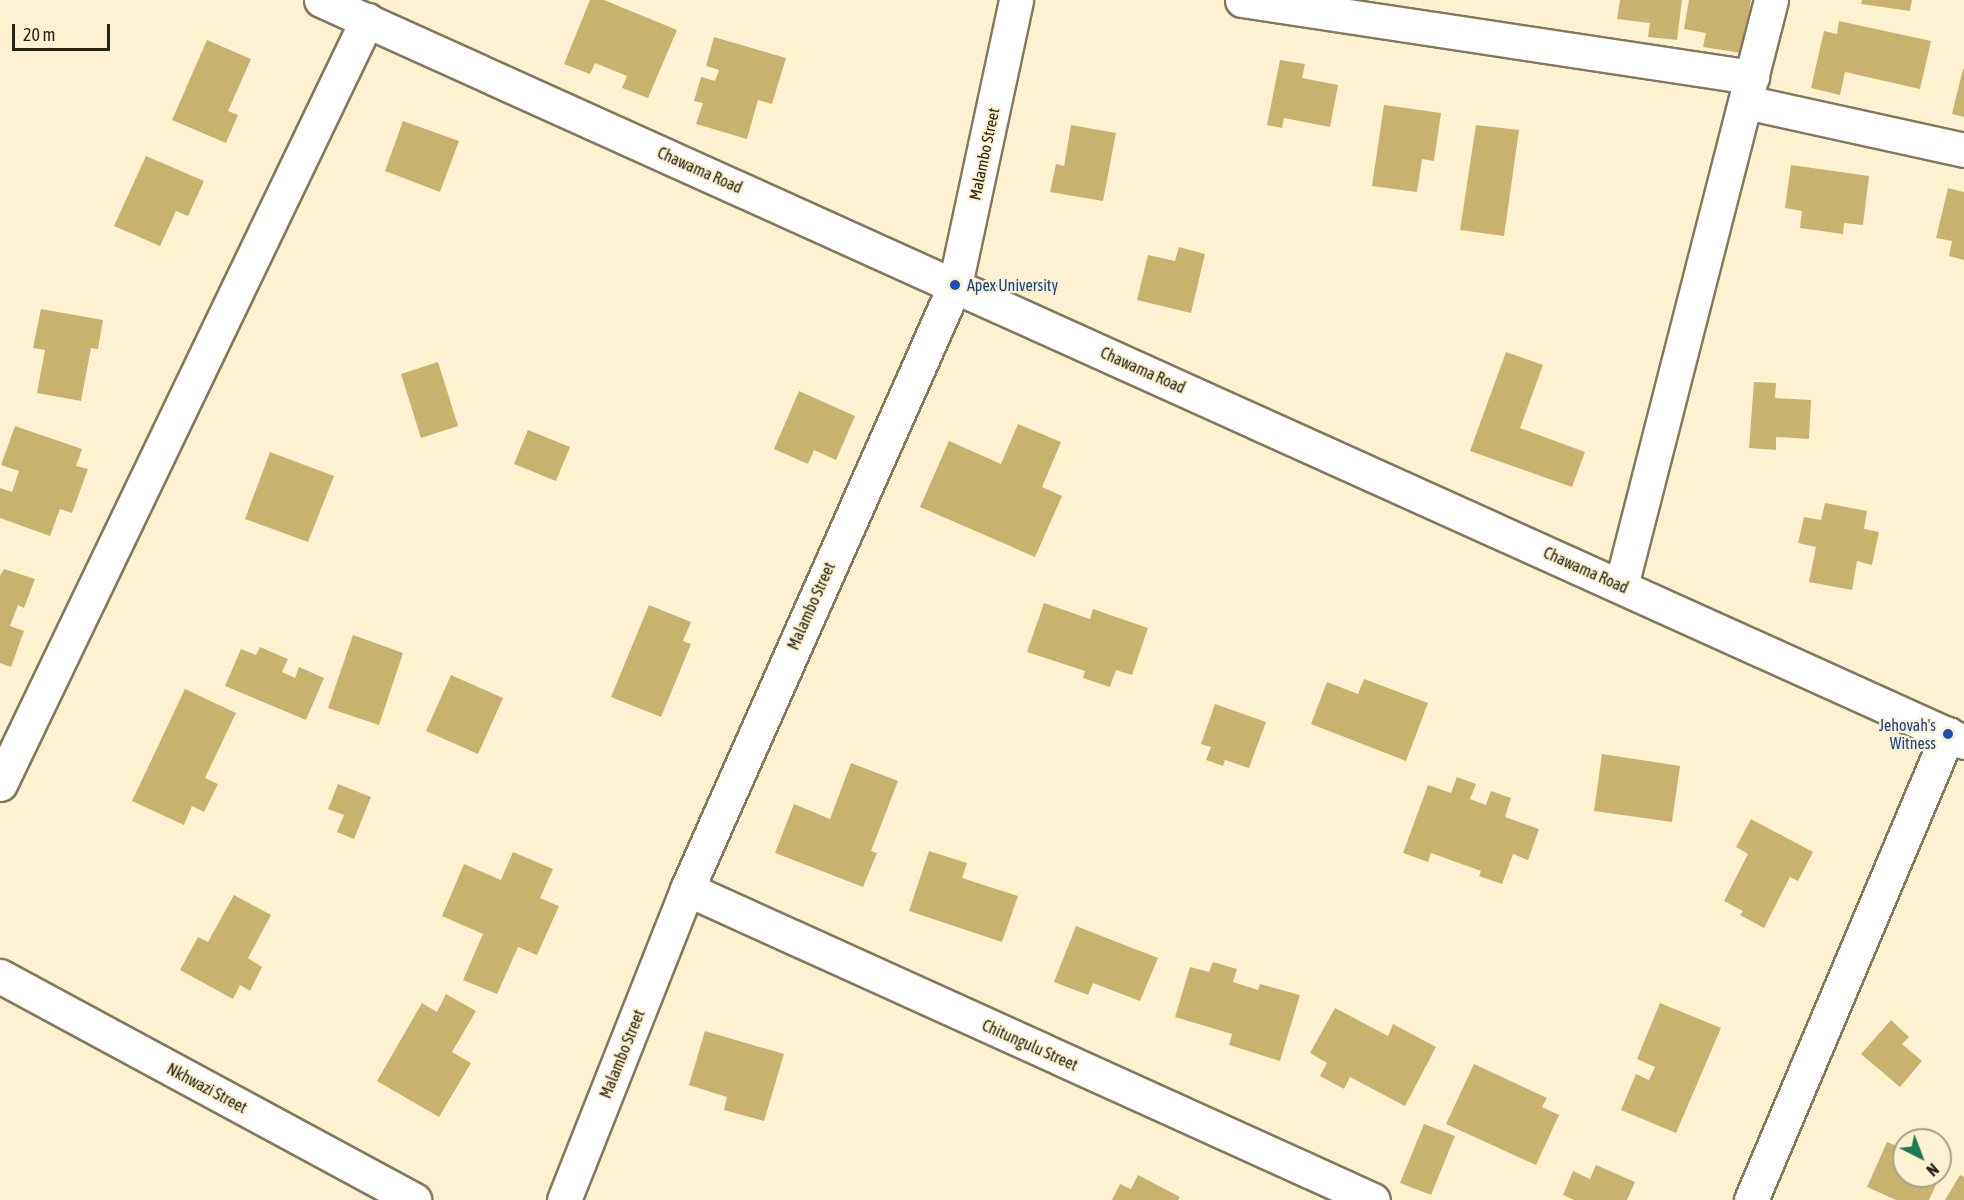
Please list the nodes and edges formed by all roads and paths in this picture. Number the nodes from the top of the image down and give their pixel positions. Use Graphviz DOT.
graph roads {
  1 [pos="321,0"];
  2 [pos="1016,0"];
  3 [pos="1242,0"];
  4 [pos="1772,0"];
  5 [pos="367,20"];
  6 [pos="1749,89"];
  7 [pos="1964,150"];
  8 [pos="955,285"];
  9 [pos="1622,586"];
  10 [pos="1956,738"];
  11 [pos="0,783"];
  12 [pos="687,890"];
  13 [pos="0,976"];
  14 [pos="414,1200"];
  15 [pos="564,1200"];
  16 [pos="1373,1200"];
  17 [pos="1750,1200"];
  1 -- 5 [label="street, Chawama Road"];
  2 -- 8 [label="street, Malambo Street"];
  3 -- 6 [label="street"];
  4 -- 6 [label="street"];
  5 -- 8 [label="street, Chawama Road"];
  5 -- 11 [label="street"];
  6 -- 7 [label="street"];
  6 -- 9 [label="street"];
  8 -- 9 [label="street, Chawama Road"];
  8 -- 12 [label="street, Malambo Street"];
  9 -- 10 [label="street, Chawama Road"];
  10 -- 17 [label="street"];
  12 -- 15 [label="street, Malambo Street"];
  12 -- 16 [label="street, Chitungulu Street"];
  13 -- 14 [label="street, Nkhwazi Street"];
}
